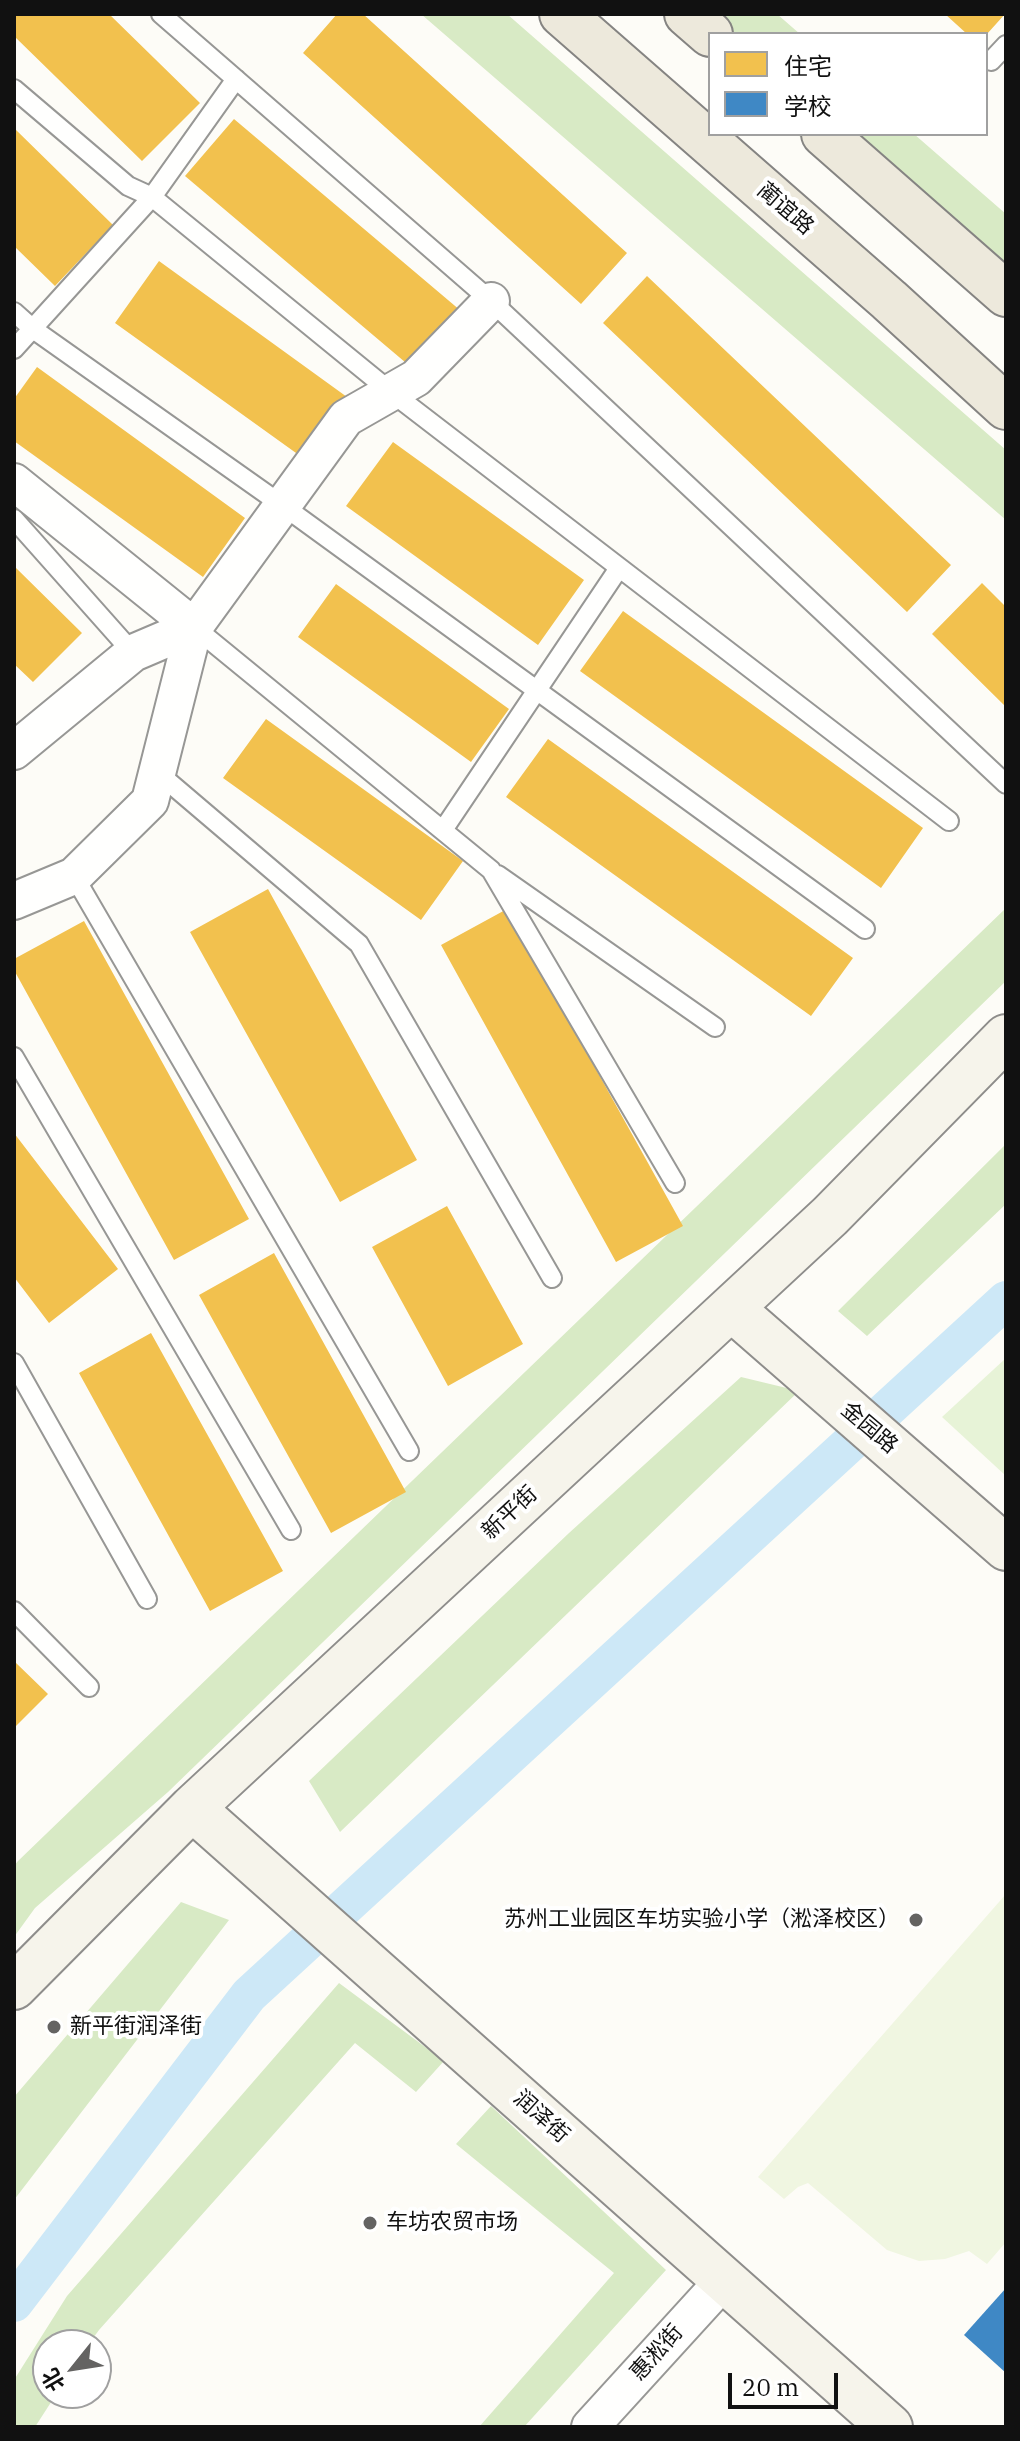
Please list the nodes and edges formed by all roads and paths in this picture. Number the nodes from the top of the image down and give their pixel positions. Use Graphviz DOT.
graph roads {
  1 [pos="161,14"];
  2 [pos="562,14"];
  3 [pos="687,14"];
  4 [pos="708,32"];
  5 [pos="1006,45"];
  6 [pos="991,61"];
  7 [pos="236,79"];
  8 [pos="14,89"];
  9 [pos="826,136"];
  10 [pos="152,197"];
  11 [pos="1006,294"];
  12 [pos="491,301"];
  13 [pos="14,312"];
  14 [pos="33,329"];
  15 [pos="14,349"];
  16 [pos="391,392"];
  17 [pos="1006,407"];
  18 [pos="14,482"];
  19 [pos="282,505"];
  20 [pos="14,519"];
  21 [pos="619,568"];
  22 [pos="194,627"];
  23 [pos="133,653"];
  24 [pos="536,690"];
  25 [pos="17,744"];
  26 [pos="157,772"];
  27 [pos="1006,784"];
  28 [pos="949,821"];
  29 [pos="443,830"];
  30 [pos="491,870"];
  31 [pos="74,876"];
  32 [pos="14,901"];
  33 [pos="865,929"];
  34 [pos="715,1027"];
  35 [pos="1006,1037"];
  36 [pos="14,1057"];
  37 [pos="675,1183"];
  38 [pos="552,1278"];
  39 [pos="731,1308"];
  40 [pos="14,1363"];
  41 [pos="409,1451"];
  42 [pos="291,1530"];
  43 [pos="1006,1548"];
  44 [pos="147,1599"];
  45 [pos="14,1611"];
  46 [pos="89,1687"];
  47 [pos="192,1808"];
  48 [pos="14,1987"];
  49 [pos="725,2279"];
  50 [pos="590,2427"];
  51 [pos="890,2427"];
  1 -- 7 [label="lane"];
  2 -- 17 [label="main road, 蔺谊路"];
  3 -- 4 [label="main road"];
  5 -- 6 [label="lane"];
  7 -- 10 [label="lane"];
  7 -- 12 [label="lane"];
  8 -- 10 [label="lane"];
  9 -- 11 [label="main road"];
  10 -- 14 [label="lane"];
  10 -- 16 [label="lane"];
  12 -- 16 [label="street"];
  12 -- 27 [label="lane"];
  13 -- 14 [label="lane"];
  14 -- 15 [label="lane"];
  14 -- 19 [label="lane"];
  16 -- 19 [label="street"];
  16 -- 21 [label="lane"];
  18 -- 22 [label="street"];
  19 -- 22 [label="street"];
  19 -- 24 [label="lane"];
  20 -- 23 [label="lane"];
  21 -- 24 [label="lane"];
  21 -- 28 [label="lane"];
  22 -- 23 [label="street"];
  22 -- 26 [label="street"];
  22 -- 29 [label="lane"];
  23 -- 25 [label="street"];
  24 -- 29 [label="lane"];
  24 -- 33 [label="lane"];
  26 -- 31 [label="street"];
  26 -- 38 [label="lane"];
  29 -- 30 [label="lane"];
  30 -- 34 [label="lane"];
  30 -- 37 [label="lane"];
  31 -- 32 [label="street"];
  31 -- 41 [label="lane"];
  35 -- 39 [label="main road, 新平街"];
  36 -- 42 [label="lane"];
  39 -- 43 [label="main road, 金园路"];
  39 -- 47 [label="main road, 新平街"];
  40 -- 44 [label="lane"];
  45 -- 46 [label="lane"];
  47 -- 48 [label="main road, 新平街"];
  47 -- 49 [label="main road, 润泽街"];
  49 -- 50 [label="street, 惠淞街"];
  49 -- 51 [label="main road, 润泽街"];
}
